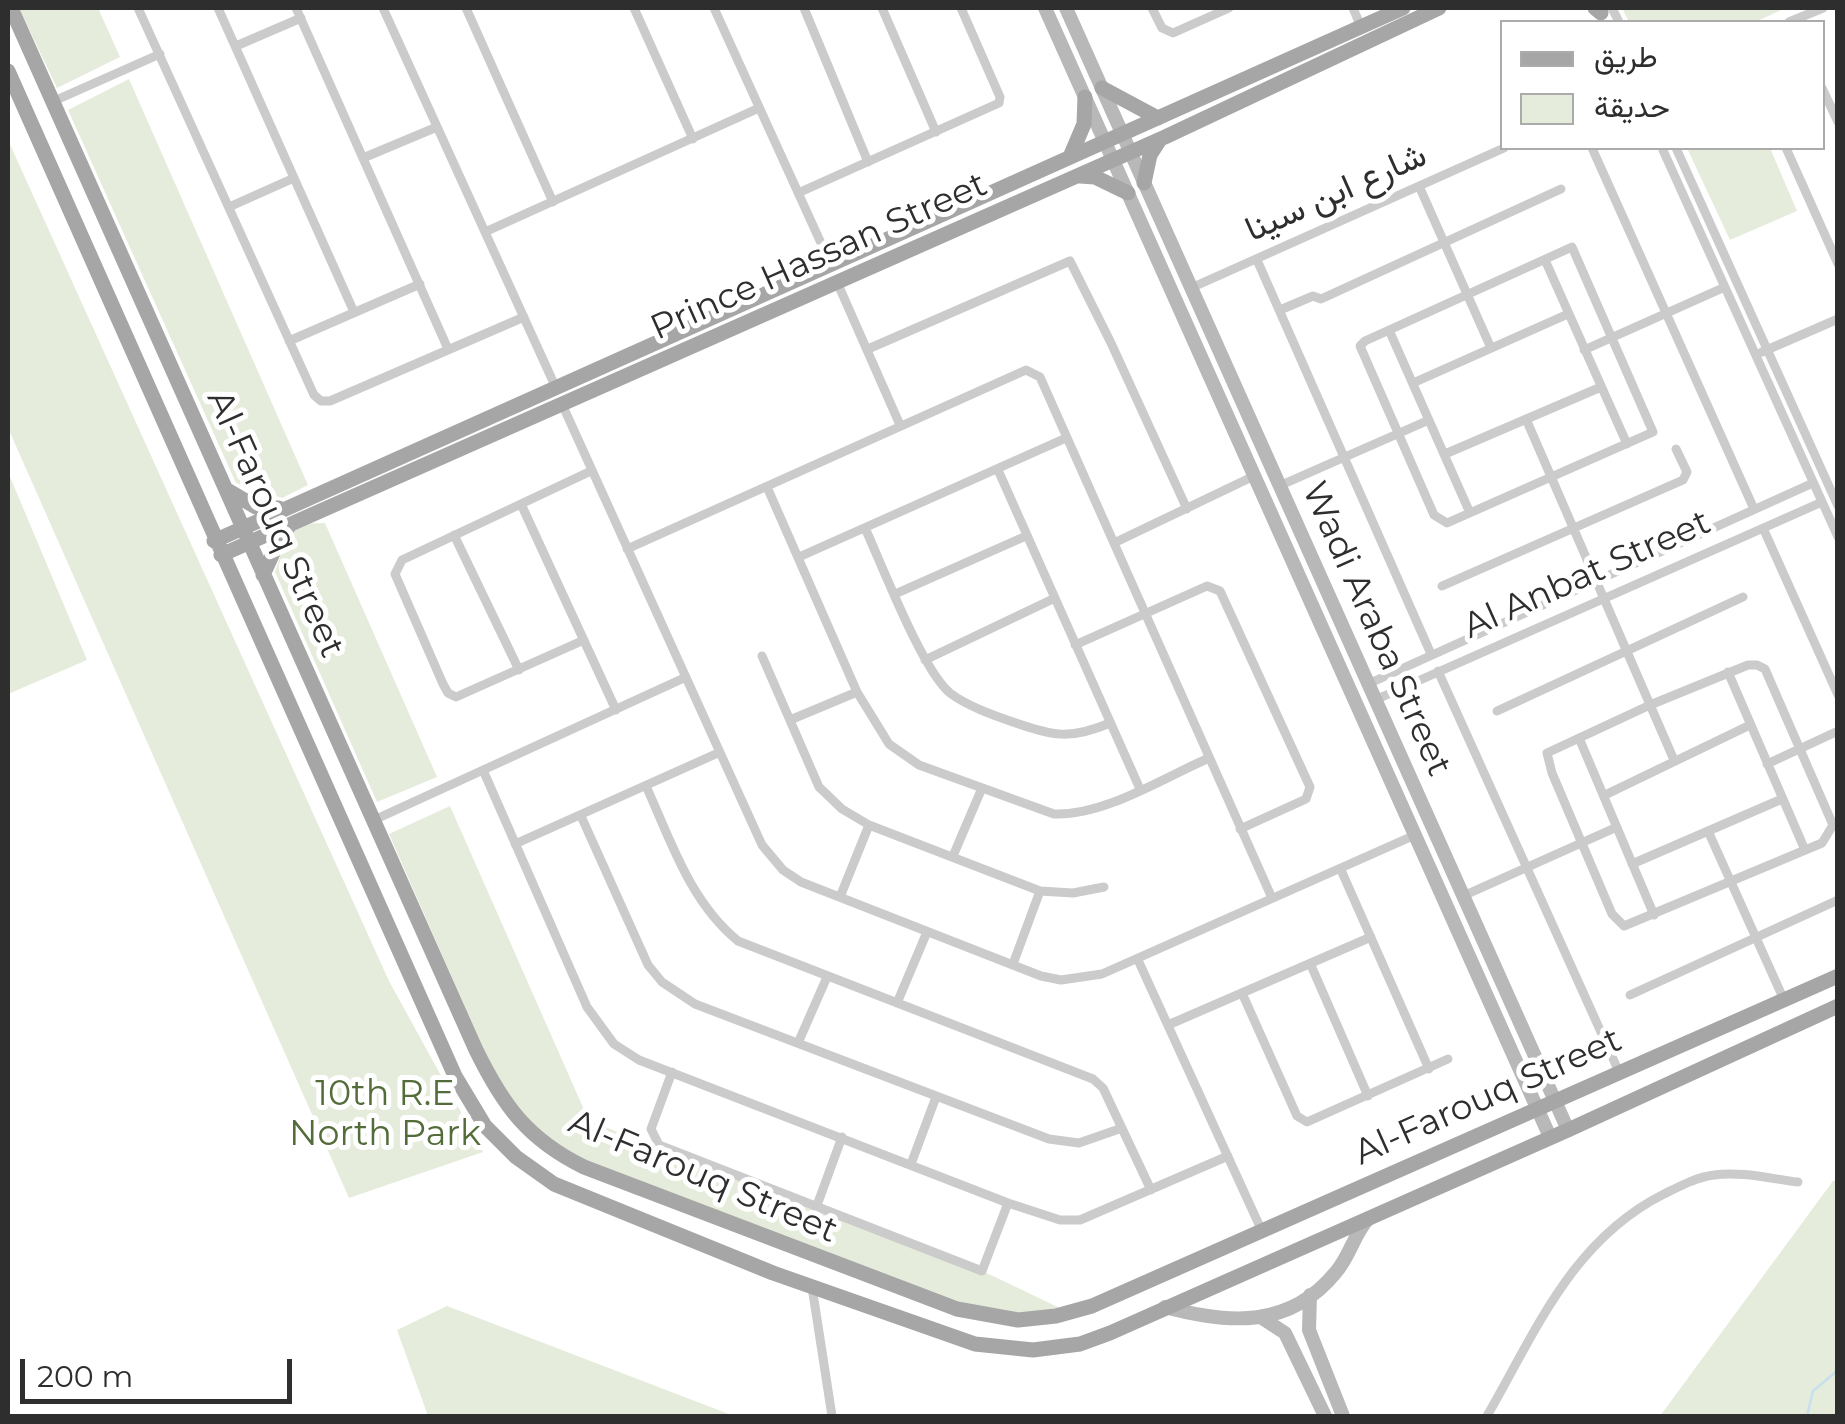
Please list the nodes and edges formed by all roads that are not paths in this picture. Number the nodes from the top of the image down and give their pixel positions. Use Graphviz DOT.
graph roads {
  1 [pos="11,8"];
  2 [pos="138,8"];
  3 [pos="218,8"];
  4 [pos="383,8"];
  5 [pos="466,8"];
  6 [pos="634,8"];
  7 [pos="714,8"];
  8 [pos="804,8"];
  9 [pos="882,8"];
  10 [pos="960,8"];
  11 [pos="1045,8"];
  12 [pos="1066,8"];
  13 [pos="1152,8"];
  14 [pos="1229,8"];
  15 [pos="1353,8"];
  16 [pos="1402,8"];
  17 [pos="1439,8"];
  18 [pos="1823,8"];
  19 [pos="298,13"];
  20 [pos="1796,20"];
  21 [pos="1362,27"];
  22 [pos="236,46"];
  23 [pos="160,54"];
  24 [pos="8,71"];
  25 [pos="1102,88"];
  26 [pos="1825,94"];
  27 [pos="1085,98"];
  28 [pos="54,101"];
  29 [pos="760,108"];
  30 [pos="1158,118"];
  31 [pos="1838,122"];
  32 [pos="437,127"];
  33 [pos="936,132"];
  34 [pos="1122,134"];
  35 [pos="1165,137"];
  36 [pos="693,139"];
  37 [pos="1105,142"];
  38 [pos="1500,150"];
  39 [pos="1593,150"];
  40 [pos="1663,150"];
  41 [pos="1677,150"];
  42 [pos="1787,150"];
  43 [pos="1130,152"];
  44 [pos="364,158"];
  45 [pos="1070,158"];
  46 [pos="1113,160"];
  47 [pos="868,162"];
  48 [pos="1076,177"];
  49 [pos="294,178"];
  50 [pos="1144,183"];
  51 [pos="1419,186"];
  52 [pos="1561,188"];
  53 [pos="798,193"];
  54 [pos="1128,193"];
  55 [pos="552,202"];
  56 [pos="229,207"];
  57 [pos="485,232"];
  58 [pos="1832,238"];
  59 [pos="1443,242"];
  60 [pos="1257,260"];
  61 [pos="1544,260"];
  62 [pos="1838,264"];
  63 [pos="830,265"];
  64 [pos="837,282"];
  65 [pos="420,284"];
  66 [pos="1724,287"];
  67 [pos="1191,288"];
  68 [pos="1467,295"];
  69 [pos="1280,310"];
  70 [pos="354,312"];
  71 [pos="1666,313"];
  72 [pos="1568,314"];
  73 [pos="524,317"];
  74 [pos="1838,319"];
  75 [pos="1389,330"];
  76 [pos="1612,337"];
  77 [pos="289,341"];
  78 [pos="1490,348"];
  79 [pos="448,349"];
  80 [pos="868,349"];
  81 [pos="1584,350"];
  82 [pos="1767,350"];
  83 [pos="1756,356"];
  84 [pos="1413,383"];
  85 [pos="1600,387"];
  86 [pos="559,396"];
  87 [pos="1430,420"];
  88 [pos="1526,420"];
  89 [pos="900,425"];
  90 [pos="1400,433"];
  91 [pos="1066,438"];
  92 [pos="1627,444"];
  93 [pos="1676,449"];
  94 [pos="1444,454"];
  95 [pos="1345,458"];
  96 [pos="592,470"];
  97 [pos="998,470"];
  98 [pos="1254,476"];
  99 [pos="1552,478"];
  100 [pos="1813,483"];
  101 [pos="1279,486"];
  102 [pos="767,487"];
  103 [pos="226,489"];
  104 [pos="1822,502"];
  105 [pos="521,504"];
  106 [pos="1838,506"];
  107 [pos="1754,508"];
  108 [pos="1187,509"];
  109 [pos="1470,513"];
  110 [pos="290,516"];
  111 [pos="1572,526"];
  112 [pos="865,528"];
  113 [pos="1762,528"];
  114 [pos="454,535"];
  115 [pos="246,536"];
  116 [pos="1026,536"];
  117 [pos="1838,537"];
  118 [pos="1116,542"];
  119 [pos="218,548"];
  120 [pos="627,549"];
  121 [pos="1311,556"];
  122 [pos="799,557"];
  123 [pos="1294,564"];
  124 [pos="263,574"];
  125 [pos="1596,580"];
  126 [pos="1442,586"];
  127 [pos="895,594"];
  128 [pos="1055,598"];
  129 [pos="1604,598"];
  130 [pos="1743,598"];
  131 [pos="1147,612"];
  132 [pos="584,640"];
  133 [pos="1075,645"];
  134 [pos="1627,651"];
  135 [pos="1431,654"];
  136 [pos="762,656"];
  137 [pos="926,660"];
  138 [pos="519,670"];
  139 [pos="1438,672"];
  140 [pos="1728,672"];
  141 [pos="684,678"];
  142 [pos="1368,684"];
  143 [pos="856,692"];
  144 [pos="1838,694"];
  145 [pos="1375,700"];
  146 [pos="1650,705"];
  147 [pos="616,710"];
  148 [pos="1497,711"];
  149 [pos="790,720"];
  150 [pos="1110,724"];
  151 [pos="1750,726"];
  152 [pos="1838,731"];
  153 [pos="1579,738"];
  154 [pos="1801,750"];
  155 [pos="718,753"];
  156 [pos="1209,758"];
  157 [pos="1674,760"];
  158 [pos="1767,764"];
  159 [pos="483,770"];
  160 [pos="646,786"];
  161 [pos="982,788"];
  162 [pos="1140,789"];
  163 [pos="1605,794"];
  164 [pos="1782,799"];
  165 [pos="580,816"];
  166 [pos="374,820"];
  167 [pos="869,825"];
  168 [pos="1617,827"];
  169 [pos="1240,829"];
  170 [pos="1708,831"];
  171 [pos="1415,835"];
  172 [pos="1584,843"];
  173 [pos="515,844"];
  174 [pos="1805,850"];
  175 [pos="953,856"];
  176 [pos="1632,864"];
  177 [pos="1527,868"];
  178 [pos="1341,870"];
  179 [pos="1730,882"];
  180 [pos="1104,887"];
  181 [pos="1040,891"];
  182 [pos="1463,896"];
  183 [pos="840,897"];
  184 [pos="1272,898"];
  185 [pos="1838,900"];
  186 [pos="1654,916"];
  187 [pos="927,932"];
  188 [pos="1371,936"];
  189 [pos="1756,937"];
  190 [pos="1138,960"];
  191 [pos="1310,963"];
  192 [pos="1014,964"];
  193 [pos="1838,976"];
  194 [pos="827,977"];
  195 [pos="1242,993"];
  196 [pos="1630,996"];
  197 [pos="1784,1000"];
  198 [pos="896,1003"];
  199 [pos="1838,1006"];
  200 [pos="1168,1025"];
  201 [pos="798,1043"];
  202 [pos="1448,1059"];
  203 [pos="1429,1069"];
  204 [pos="672,1072"];
  205 [pos="1620,1072"];
  206 [pos="1368,1096"];
  207 [pos="936,1097"];
  208 [pos="1554,1101"];
  209 [pos="1537,1108"];
  210 [pos="1122,1128"];
  211 [pos="1568,1130"];
  212 [pos="842,1137"];
  213 [pos="1550,1137"];
  214 [pos="1228,1156"];
  215 [pos="911,1164"];
  216 [pos="1798,1182"];
  217 [pos="1151,1190"];
  218 [pos="1008,1203"];
  219 [pos="816,1208"];
  220 [pos="1368,1219"];
  221 [pos="1261,1230"];
  222 [pos="812,1287"];
  223 [pos="1310,1295"];
  224 [pos="1164,1308"];
  225 [pos="1262,1318"];
  226 [pos="832,1416"];
  227 [pos="1326,1416"];
  228 [pos="1343,1416"];
  229 [pos="1487,1416"];
  1 -- 28 [label="main road, Al-Farouq Street"];
  2 -- 23 [label="street"];
  3 -- 22 [label="street"];
  4 -- 32 [label="street"];
  5 -- 55 [label="street"];
  6 -- 36 [label="street"];
  7 -- 29 [label="street"];
  8 -- 47 [label="street"];
  9 -- 33 [label="street"];
  10 -- 33 [label="street"];
  11 -- 27 [label="main road, Wadi Araba Street"];
  12 -- 25 [label="main road, Wadi Araba Street"];
  13 -- 14 [label="street"];
  15 -- 21 [label="street"];
  16 -- 21 [label="main road, Prince Hassan Street"];
  17 -- 35 [label="main road, Prince Hassan Street"];
  18 -- 20 [label="street"];
  19 -- 22 [label="street"];
  19 -- 44 [label="street"];
  21 -- 30 [label="main road, Prince Hassan Street"];
  22 -- 49 [label="street"];
  23 -- 28 [label="street"];
  23 -- 56 [label="street"];
  24 -- 119 [label="main road, Al-Farouq Street"];
  25 -- 30 [label="main road"];
  25 -- 34 [label="main road, Wadi Araba Street"];
  26 -- 31 [label="street"];
  27 -- 37 [label="main road, Wadi Araba Street"];
  27 -- 45 [label="main road"];
  28 -- 103 [label="main road, Al-Farouq Street"];
  29 -- 36 [label="street"];
  29 -- 53 [label="street"];
  30 -- 34 [label="main road, Prince Hassan Street"];
  32 -- 44 [label="street"];
  32 -- 57 [label="street"];
  33 -- 47 [label="street"];
  34 -- 37 [label="main road, Prince Hassan Street"];
  34 -- 43 [label="main road, Wadi Araba Street"];
  35 -- 43 [label="main road, Prince Hassan Street"];
  35 -- 50 [label="main road"];
  36 -- 55 [label="street"];
  37 -- 45 [label="main road, Prince Hassan Street"];
  37 -- 46 [label="main road, Wadi Araba Street"];
  38 -- 51 [label="street, شارع ابن سينا"];
  39 -- 71 [label="street"];
  40 -- 66 [label="street"];
  41 -- 82 [label="street"];
  42 -- 58 [label="street"];
  43 -- 46 [label="main road, Prince Hassan Street"];
  43 -- 50 [label="main road, Wadi Araba Street"];
  44 -- 65 [label="street"];
  45 -- 63 [label="main road, Prince Hassan Street"];
  46 -- 48 [label="main road, Prince Hassan Street"];
  46 -- 54 [label="main road, Wadi Araba Street"];
  47 -- 53 [label="street"];
  48 -- 54 [label="main road"];
  48 -- 64 [label="main road, Prince Hassan Street"];
  49 -- 56 [label="street"];
  49 -- 70 [label="street"];
  50 -- 67 [label="main road, Wadi Araba Street"];
  51 -- 59 [label="street"];
  51 -- 60 [label="street, شارع ابن سينا"];
  52 -- 59 [label="street"];
  53 -- 63 [label="street"];
  54 -- 98 [label="main road, Wadi Araba Street"];
  55 -- 57 [label="street"];
  56 -- 77 [label="street"];
  57 -- 73 [label="street"];
  58 -- 62 [label="street"];
  59 -- 68 [label="street"];
  59 -- 69 [label="street"];
  60 -- 67 [label="street, شارع ابن سينا"];
  60 -- 69 [label="street"];
  61 -- 68 [label="street"];
  61 -- 72 [label="street"];
  61 -- 76 [label="street"];
  63 -- 86 [label="main road, Prince Hassan Street"];
  64 -- 80 [label="street"];
  64 -- 86 [label="main road, Prince Hassan Street"];
  65 -- 70 [label="street"];
  65 -- 79 [label="street"];
  66 -- 71 [label="street"];
  66 -- 83 [label="street"];
  67 -- 101 [label="main road, Wadi Araba Street"];
  68 -- 75 [label="street"];
  68 -- 78 [label="street"];
  69 -- 95 [label="street"];
  70 -- 77 [label="street"];
  71 -- 76 [label="street"];
  71 -- 107 [label="street"];
  72 -- 78 [label="street"];
  72 -- 81 [label="street"];
  73 -- 79 [label="street"];
  73 -- 86 [label="street"];
  74 -- 82 [label="street"];
  75 -- 84 [label="street"];
  75 -- 90 [label="street"];
  76 -- 81 [label="street"];
  76 -- 92 [label="street"];
  77 -- 79 [label="street"];
  78 -- 84 [label="street"];
  80 -- 89 [label="street"];
  80 -- 108 [label="street"];
  81 -- 85 [label="street"];
  82 -- 83 [label="street"];
  82 -- 106 [label="street"];
  83 -- 100 [label="street"];
  84 -- 87 [label="street"];
  85 -- 88 [label="street"];
  85 -- 92 [label="street"];
  86 -- 96 [label="street"];
  86 -- 110 [label="main road, Prince Hassan Street"];
  87 -- 90 [label="street"];
  87 -- 94 [label="street"];
  88 -- 94 [label="street"];
  88 -- 99 [label="street"];
  89 -- 91 [label="street"];
  89 -- 102 [label="street"];
  90 -- 95 [label="street"];
  90 -- 109 [label="street"];
  91 -- 97 [label="street"];
  91 -- 118 [label="street"];
  92 -- 99 [label="street"];
  93 -- 111 [label="street"];
  94 -- 109 [label="street"];
  95 -- 101 [label="street"];
  95 -- 135 [label="street"];
  96 -- 105 [label="street"];
  96 -- 120 [label="street"];
  97 -- 112 [label="street"];
  97 -- 116 [label="street"];
  98 -- 108 [label="street"];
  98 -- 123 [label="main road, Wadi Araba Street"];
  99 -- 109 [label="street"];
  99 -- 111 [label="street"];
  100 -- 104 [label="street"];
  100 -- 107 [label="street, Al Anbat Street"];
  101 -- 121 [label="main road, Wadi Araba Street"];
  102 -- 120 [label="street"];
  102 -- 122 [label="street"];
  103 -- 110 [label="main road"];
  103 -- 115 [label="main road, Al-Farouq Street"];
  104 -- 113 [label="street, Al Anbat Street"];
  104 -- 117 [label="street"];
  105 -- 114 [label="street"];
  105 -- 132 [label="street"];
  107 -- 125 [label="street, Al Anbat Street"];
  108 -- 118 [label="street"];
  110 -- 115 [label="main road, Prince Hassan Street"];
  110 -- 124 [label="main road"];
  111 -- 125 [label="street"];
  111 -- 126 [label="street"];
  112 -- 122 [label="street"];
  112 -- 127 [label="street"];
  113 -- 129 [label="street, Al Anbat Street"];
  113 -- 144 [label="street"];
  114 -- 138 [label="street"];
  114 -- 138 [label="street"];
  115 -- 119 [label="main road, Prince Hassan Street"];
  115 -- 124 [label="main road, Al-Farouq Street"];
  116 -- 127 [label="street"];
  116 -- 128 [label="street"];
  118 -- 131 [label="street"];
  119 -- 222 [label="main road, Al-Farouq Street"];
  120 -- 141 [label="street"];
  121 -- 123 [label="main road"];
  121 -- 142 [label="main road, Wadi Araba Street"];
  122 -- 143 [label="street"];
  123 -- 171 [label="main road, Wadi Araba Street"];
  124 -- 166 [label="main road, Al-Farouq Street"];
  125 -- 129 [label="street"];
  125 -- 135 [label="street, Al Anbat Street"];
  127 -- 137 [label="street"];
  128 -- 133 [label="street"];
  128 -- 137 [label="street"];
  129 -- 134 [label="street"];
  129 -- 139 [label="street, Al Anbat Street"];
  130 -- 134 [label="street"];
  131 -- 133 [label="street"];
  131 -- 156 [label="street"];
  131 -- 169 [label="street"];
  132 -- 138 [label="street"];
  132 -- 147 [label="street"];
  133 -- 150 [label="street"];
  134 -- 146 [label="street"];
  134 -- 148 [label="street"];
  135 -- 142 [label="street, Al Anbat Street"];
  136 -- 149 [label="street"];
  137 -- 150 [label="street"];
  139 -- 145 [label="street, Al Anbat Street"];
  139 -- 177 [label="street"];
  140 -- 146 [label="street"];
  140 -- 151 [label="street"];
  140 -- 154 [label="street"];
  141 -- 147 [label="street"];
  141 -- 155 [label="street"];
  142 -- 145 [label="main road, Wadi Araba Street"];
  143 -- 149 [label="street"];
  143 -- 161 [label="street"];
  145 -- 182 [label="main road, Wadi Araba Street"];
  146 -- 153 [label="street"];
  146 -- 157 [label="street"];
  147 -- 159 [label="street"];
  149 -- 167 [label="street"];
  150 -- 162 [label="street"];
  151 -- 157 [label="street"];
  151 -- 158 [label="street"];
  152 -- 154 [label="street"];
  153 -- 163 [label="street"];
  153 -- 172 [label="street"];
  154 -- 158 [label="street"];
  154 -- 174 [label="street"];
  155 -- 160 [label="street"];
  155 -- 183 [label="street"];
  156 -- 162 [label="street"];
  156 -- 169 [label="street"];
  157 -- 163 [label="street"];
  158 -- 164 [label="street"];
  159 -- 166 [label="street"];
  159 -- 173 [label="street"];
  160 -- 165 [label="street"];
  160 -- 194 [label="street"];
  161 -- 162 [label="street"];
  161 -- 175 [label="street"];
  163 -- 168 [label="street"];
  164 -- 170 [label="street"];
  164 -- 174 [label="street"];
  165 -- 173 [label="street"];
  165 -- 201 [label="street"];
  166 -- 221 [label="main road, Al-Farouq Street"];
  167 -- 175 [label="street"];
  167 -- 183 [label="street"];
  168 -- 172 [label="street"];
  168 -- 176 [label="street"];
  169 -- 184 [label="street"];
  170 -- 176 [label="street"];
  170 -- 179 [label="street"];
  171 -- 178 [label="street"];
  171 -- 209 [label="main road, Wadi Araba Street"];
  172 -- 177 [label="street"];
  172 -- 186 [label="street"];
  173 -- 204 [label="street"];
  174 -- 179 [label="street"];
  175 -- 181 [label="street"];
  176 -- 186 [label="street"];
  177 -- 182 [label="street"];
  177 -- 205 [label="street"];
  178 -- 184 [label="street"];
  178 -- 188 [label="street"];
  179 -- 186 [label="street"];
  179 -- 189 [label="street"];
  180 -- 181 [label="street"];
  181 -- 192 [label="street"];
  182 -- 208 [label="main road, Wadi Araba Street"];
  183 -- 187 [label="street"];
  184 -- 190 [label="street"];
  185 -- 189 [label="street"];
  187 -- 192 [label="street"];
  187 -- 198 [label="street"];
  188 -- 191 [label="street"];
  188 -- 203 [label="street"];
  189 -- 196 [label="street"];
  189 -- 197 [label="street"];
  190 -- 192 [label="street"];
  190 -- 200 [label="street"];
  191 -- 195 [label="street"];
  191 -- 206 [label="street"];
  193 -- 197 [label="main road, Al-Farouq Street"];
  194 -- 198 [label="street"];
  194 -- 201 [label="street"];
  195 -- 200 [label="street"];
  195 -- 206 [label="street"];
  197 -- 205 [label="main road, Al-Farouq Street"];
  198 -- 210 [label="street"];
  199 -- 211 [label="main road, Al-Farouq Street"];
  200 -- 214 [label="street"];
  201 -- 207 [label="street"];
  202 -- 203 [label="street"];
  203 -- 206 [label="street"];
  204 -- 212 [label="street"];
  204 -- 219 [label="street"];
  205 -- 208 [label="main road, Al-Farouq Street"];
  207 -- 210 [label="street"];
  207 -- 215 [label="street"];
  208 -- 209 [label="main road, Al-Farouq Street"];
  208 -- 211 [label="main road, Wadi Araba Street"];
  209 -- 213 [label="main road, Wadi Araba Street"];
  209 -- 221 [label="main road, Al-Farouq Street"];
  210 -- 217 [label="street"];
  211 -- 213 [label="main road, Al-Farouq Street"];
  212 -- 215 [label="street"];
  212 -- 219 [label="street"];
  213 -- 220 [label="main road, Al-Farouq Street"];
  214 -- 217 [label="street"];
  214 -- 221 [label="street"];
  215 -- 218 [label="street"];
  216 -- 229 [label="street"];
  217 -- 218 [label="street"];
  218 -- 219 [label="street"];
  220 -- 223 [label="main road"];
  220 -- 224 [label="main road, Al-Farouq Street"];
  222 -- 224 [label="main road, Al-Farouq Street"];
  222 -- 226 [label="street"];
  223 -- 225 [label="main road"];
  223 -- 228 [label="main road"];
  224 -- 225 [label="main road"];
  225 -- 227 [label="main road"];
}
